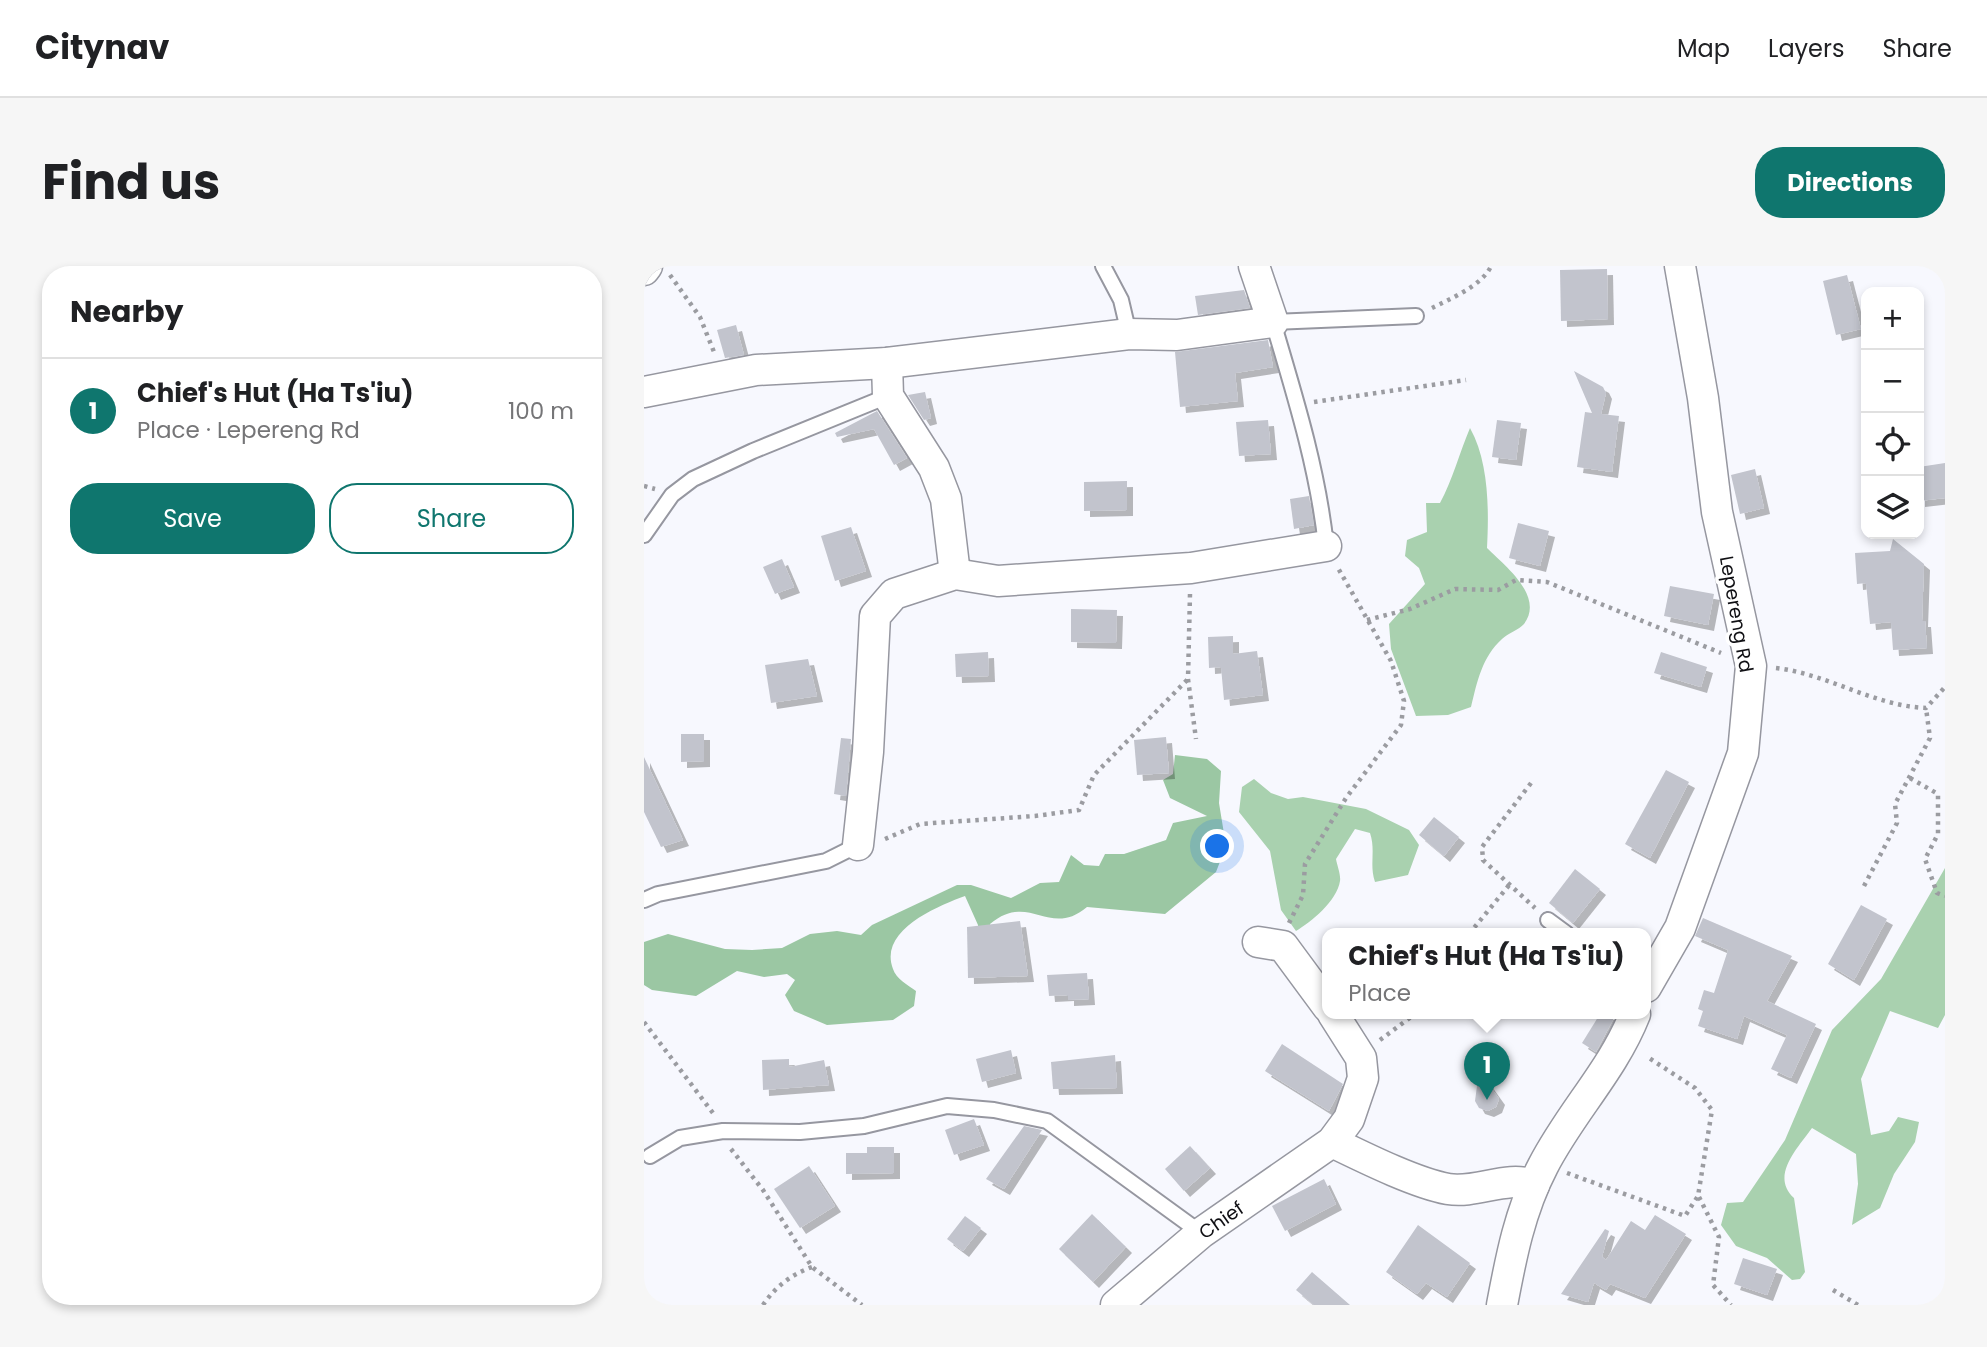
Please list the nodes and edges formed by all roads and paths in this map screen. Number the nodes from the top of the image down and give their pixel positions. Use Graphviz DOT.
graph roads {
  1 [pos="663,266"];
  2 [pos="1103,266"];
  3 [pos="1254,266"];
  4 [pos="1491,266"];
  5 [pos="1680,266"];
  6 [pos="1416,316"];
  7 [pos="1273,322"];
  8 [pos="1129,334"];
  9 [pos="887,363"];
  10 [pos="723,375"];
  11 [pos="1466,380"];
  12 [pos="644,393"];
  13 [pos="888,396"];
  14 [pos="1297,405"];
  15 [pos="644,535"];
  16 [pos="1326,546"];
  17 [pos="1191,568"];
  18 [pos="955,575"];
  19 [pos="1367,620"];
  20 [pos="1751,666"];
  21 [pos="1188,678"];
  22 [pos="1945,687"];
  23 [pos="1926,708"];
  24 [pos="1196,739"];
  25 [pos="1910,778"];
  26 [pos="1531,783"];
  27 [pos="858,845"];
  28 [pos="1510,884"];
  29 [pos="1864,886"];
  30 [pos="1945,896"];
  31 [pos="644,900"];
  32 [pos="1549,920"];
  33 [pos="1474,928"];
  34 [pos="1559,928"];
  35 [pos="1270,944"];
  36 [pos="1651,975"];
  37 [pos="1322,1000"];
  38 [pos="1336,1019"];
  39 [pos="1408,1019"];
  40 [pos="1633,1019"];
  41 [pos="1624,1042"];
  42 [pos="1359,1055"];
  43 [pos="1332,1142"];
  44 [pos="650,1156"];
  45 [pos="1539,1174"];
  46 [pos="1698,1196"];
  47 [pos="1201,1233"];
  48 [pos="1833,1290"];
  49 [pos="763,1305"];
  50 [pos="862,1305"];
  51 [pos="1116,1305"];
  52 [pos="1502,1305"];
  53 [pos="1731,1305"];
  54 [pos="1858,1305"];
  1 -- 10 [label="path"];
  2 -- 8 [label="lane"];
  3 -- 7 [label="street"];
  4 -- 6 [label="path"];
  5 -- 20 [label="street, Lepereng Rd"];
  6 -- 7 [label="lane"];
  7 -- 8 [label="street"];
  7 -- 14 [label="lane"];
  8 -- 9 [label="street"];
  9 -- 10 [label="street"];
  9 -- 13 [label="street"];
  10 -- 12 [label="street"];
  11 -- 14 [label="path"];
  13 -- 15 [label="lane"];
  13 -- 18 [label="street"];
  14 -- 16 [label="lane"];
  16 -- 17 [label="street"];
  16 -- 19 [label="path"];
  17 -- 18 [label="street"];
  17 -- 21 [label="path"];
  18 -- 27 [label="street"];
  19 -- 20 [label="path"];
  19 -- 35 [label="path"];
  20 -- 23 [label="path"];
  20 -- 36 [label="street, Lepereng Rd"];
  21 -- 24 [label="path"];
  21 -- 27 [label="path"];
  22 -- 23 [label="path"];
  23 -- 25 [label="path"];
  25 -- 29 [label="path"];
  25 -- 30 [label="path"];
  26 -- 28 [label="path"];
  27 -- 31 [label="lane"];
  28 -- 32 [label="path"];
  28 -- 33 [label="path"];
  32 -- 34 [label="lane"];
  35 -- 37 [label="street"];
  38 -- 42 [label="street"];
  39 -- 42 [label="path"];
  40 -- 41 [label="street"];
  41 -- 45 [label="street"];
  41 -- 46 [label="path"];
  42 -- 43 [label="street"];
  43 -- 45 [label="street"];
  43 -- 47 [label="street, Chief"];
  44 -- 47 [label="lane"];
  45 -- 46 [label="path"];
  45 -- 52 [label="street"];
  46 -- 53 [label="path"];
  47 -- 51 [label="street, Chief"];
  48 -- 54 [label="path"];
  49 -- 50 [label="path"];
}
